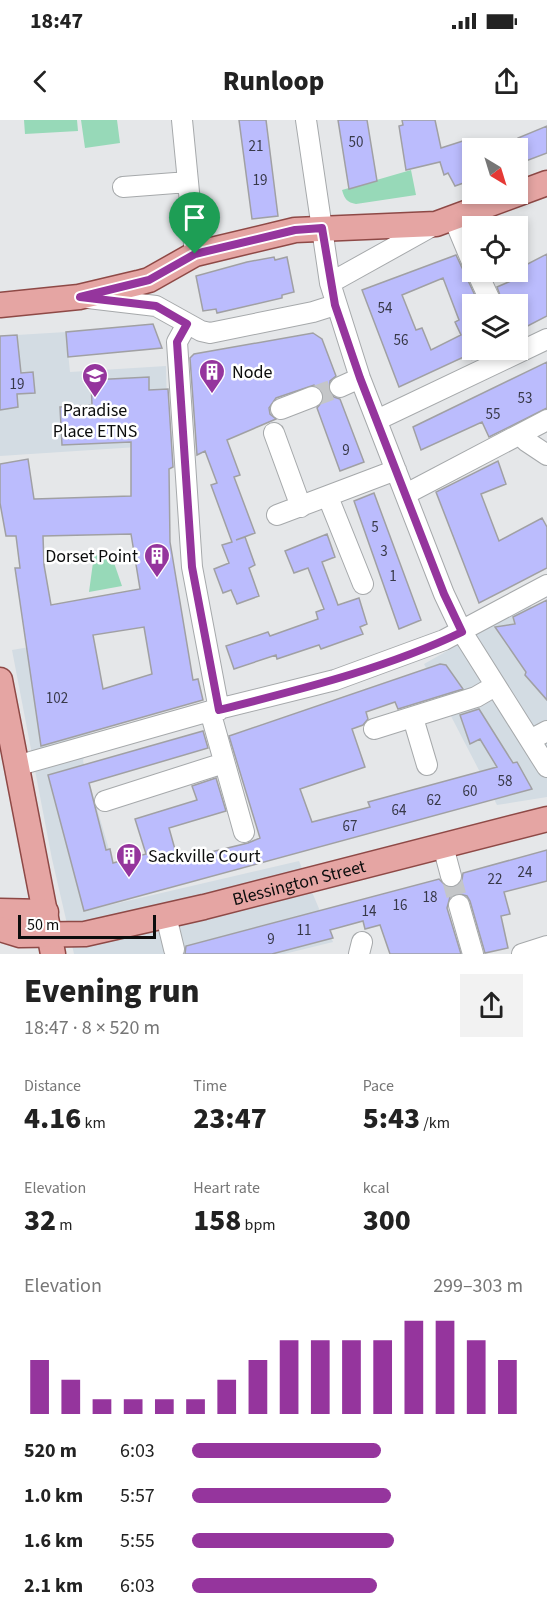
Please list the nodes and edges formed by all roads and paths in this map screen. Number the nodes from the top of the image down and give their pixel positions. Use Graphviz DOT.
graph roads {
  1 [pos="182,120"];
  2 [pos="306,120"];
  3 [pos="188,182"];
  4 [pos="547,183"];
  5 [pos="123,187"];
  6 [pos="445,222"];
  7 [pos="322,228"];
  8 [pos="462,247"];
  9 [pos="195,254"];
  10 [pos="330,283"];
  11 [pos="80,297"];
  12 [pos="0,305"];
  13 [pos="335,305"];
  14 [pos="187,324"];
  15 [pos="547,339"];
  16 [pos="360,378"];
  17 [pos="340,387"];
  18 [pos="312,397"];
  19 [pos="281,409"];
  20 [pos="377,420"];
  21 [pos="547,420"];
  22 [pos="274,433"];
  23 [pos="523,433"];
  24 [pos="547,455"];
  25 [pos="396,470"];
  26 [pos="405,494"];
  27 [pos="328,497"];
  28 [pos="301,507"];
  29 [pos="278,515"];
  30 [pos="363,584"];
  31 [pos="547,585"];
  32 [pos="462,632"];
  33 [pos="495,687"];
  34 [pos="1,689"];
  35 [pos="214,710"];
  36 [pos="413,718"];
  37 [pos="374,729"];
  38 [pos="539,736"];
  39 [pos="224,763"];
  40 [pos="427,765"];
  41 [pos="16,766"];
  42 [pos="547,767"];
  43 [pos="105,801"];
  44 [pos="547,819"];
  45 [pos="244,832"];
  46 [pos="443,846"];
  47 [pos="451,876"];
  48 [pos="459,904"];
  49 [pos="0,911"];
  50 [pos="166,916"];
  51 [pos="0,929"];
  52 [pos="50,934"];
  53 [pos="547,946"];
  54 [pos="174,949"];
  55 [pos="473,954"];
  56 [pos="522,954"];
  1 -- 3 [label="street"];
  2 -- 7 [label="street"];
  3 -- 5 [label="street"];
  3 -- 9 [label="street"];
  4 -- 6 [label="main road"];
  6 -- 7 [label="main road"];
  6 -- 8 [label="street"];
  6 -- 10 [label="street"];
  7 -- 9 [label="main road"];
  7 -- 10 [label="street"];
  9 -- 11 [label="main road"];
  10 -- 13 [label="street"];
  11 -- 12 [label="main road"];
  11 -- 14 [label="street"];
  13 -- 14 [label="street"];
  13 -- 16 [label="street"];
  14 -- 35 [label="street"];
  15 -- 20 [label="street"];
  16 -- 17 [label="street"];
  16 -- 20 [label="street"];
  18 -- 19 [label="street"];
  20 -- 25 [label="street"];
  21 -- 23 [label="street"];
  22 -- 28 [label="street"];
  23 -- 24 [label="street"];
  23 -- 26 [label="street"];
  25 -- 26 [label="street"];
  25 -- 27 [label="street"];
  26 -- 32 [label="street"];
  27 -- 28 [label="street"];
  27 -- 30 [label="street"];
  28 -- 29 [label="street"];
  31 -- 32 [label="street"];
  32 -- 33 [label="street"];
  32 -- 35 [label="street"];
  33 -- 36 [label="street"];
  33 -- 38 [label="street"];
  34 -- 41 [label="main road"];
  35 -- 39 [label="street"];
  35 -- 41 [label="street"];
  36 -- 37 [label="street"];
  36 -- 40 [label="street"];
  38 -- 42 [label="street"];
  39 -- 43 [label="street"];
  39 -- 45 [label="street"];
  41 -- 52 [label="main road"];
  44 -- 46 [label="main road, Blessington Street"];
  46 -- 47 [label="street"];
  46 -- 50 [label="main road, Blessington Street"];
  48 -- 55 [label="street"];
  49 -- 52 [label="main road"];
  50 -- 52 [label="main road, Blessington Street"];
  50 -- 54 [label="street"];
  51 -- 52 [label="main road"];
  53 -- 56 [label="street"];
}
